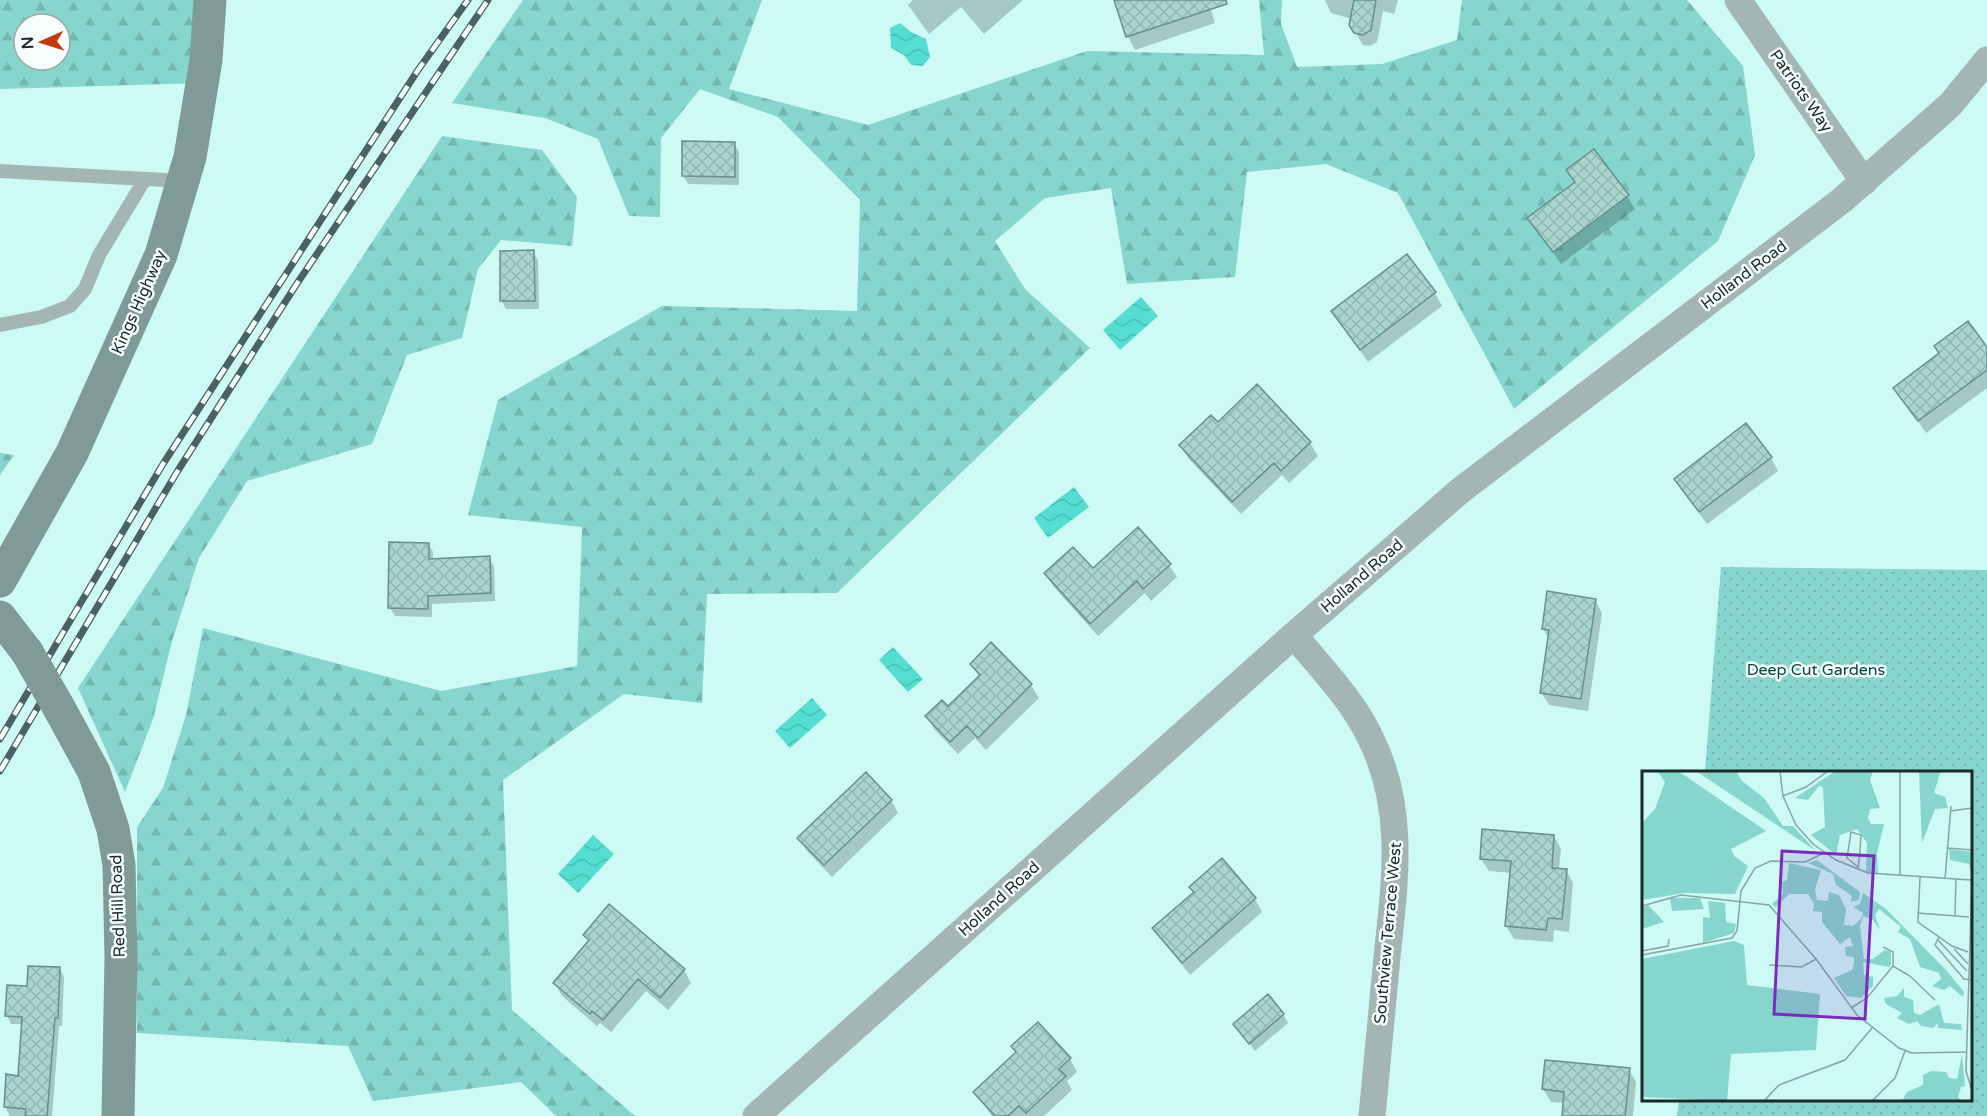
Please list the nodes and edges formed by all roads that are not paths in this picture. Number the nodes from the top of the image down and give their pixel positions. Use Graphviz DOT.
graph roads {
  1 [pos="210,0"];
  2 [pos="1738,0"];
  3 [pos="1987,60"];
  4 [pos="0,171"];
  5 [pos="145,179"];
  6 [pos="183,181"];
  7 [pos="1864,182"];
  8 [pos="0,325"];
  9 [pos="0,581"];
  10 [pos="0,617"];
  11 [pos="1294,635"];
  12 [pos="118,1116"];
  13 [pos="756,1116"];
  14 [pos="1372,1116"];
  1 -- 6 [label="street, Kings Highway"];
  2 -- 7 [label="street, Patriots Way"];
  3 -- 7 [label="street, Holland Road"];
  4 -- 5 [label="lane"];
  5 -- 6 [label="lane"];
  5 -- 8 [label="lane"];
  6 -- 9 [label="street, Kings Highway"];
  7 -- 11 [label="street, Holland Road"];
  10 -- 12 [label="street, Red Hill Road, bridge"];
  11 -- 13 [label="street, Holland Road"];
  11 -- 14 [label="street, Southview Terrace West"];
}
